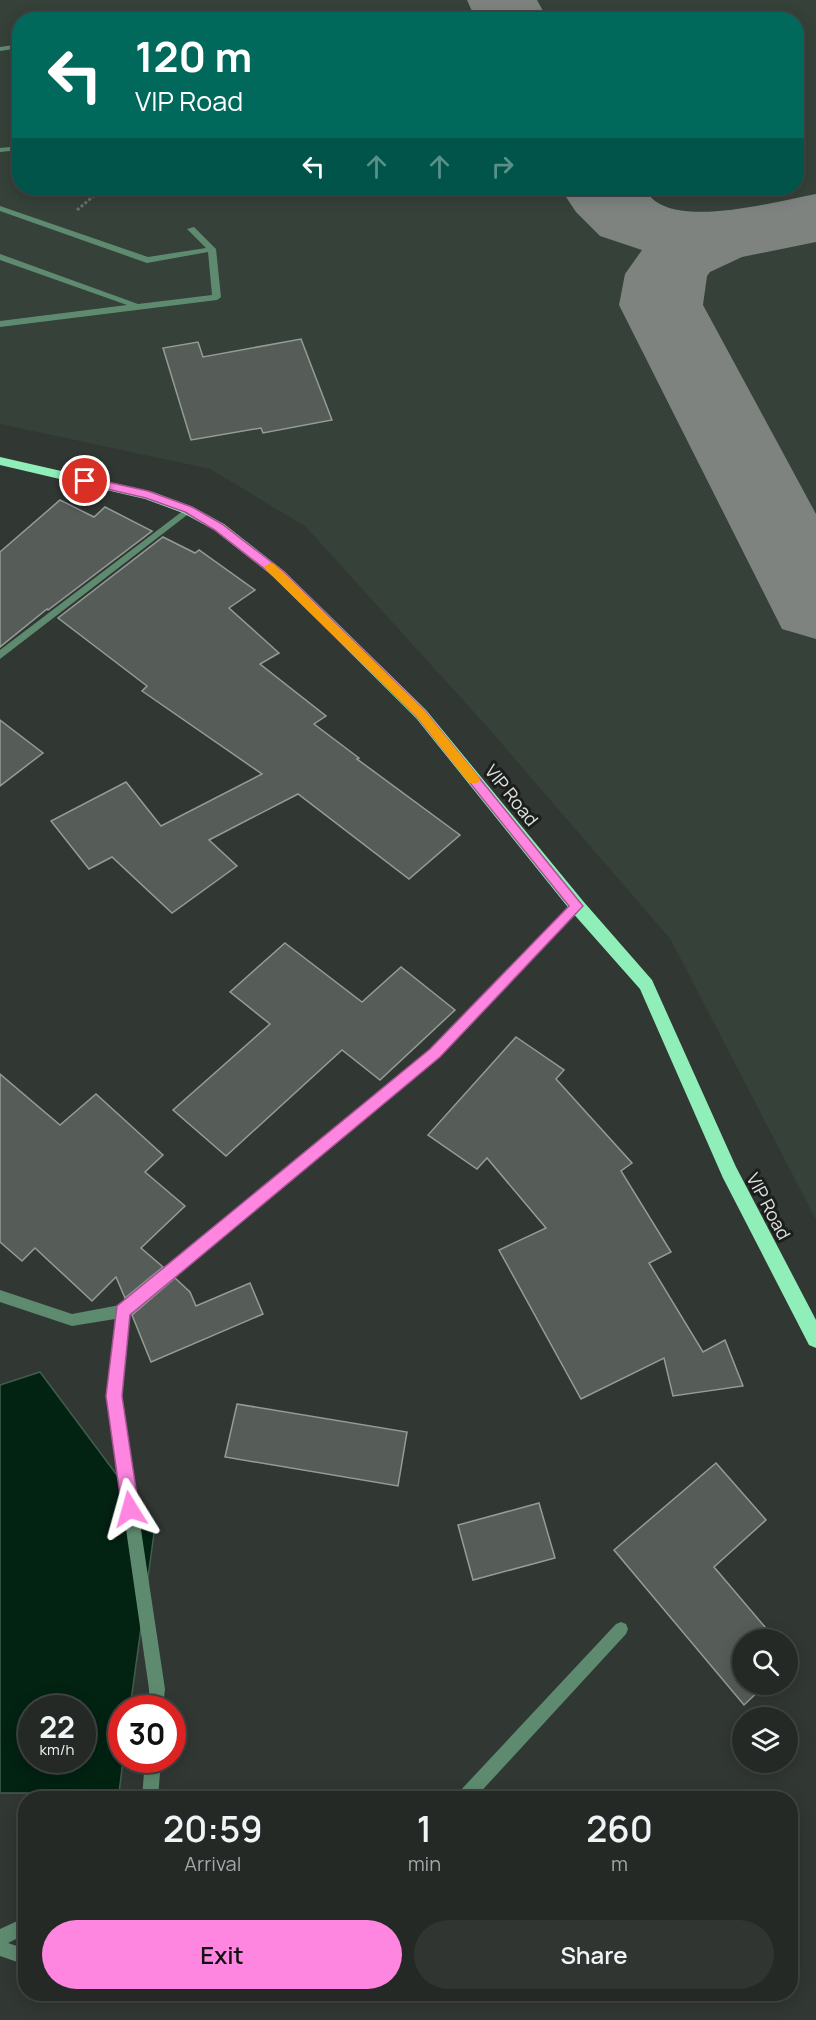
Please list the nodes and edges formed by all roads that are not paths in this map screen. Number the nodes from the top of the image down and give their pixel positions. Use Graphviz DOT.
graph roads {
  1 [pos="0,208"];
  2 [pos="191,229"];
  3 [pos="212,249"];
  4 [pos="0,257"];
  5 [pos="139,307"];
  6 [pos="0,324"];
  7 [pos="0,462"];
  8 [pos="188,510"];
  9 [pos="0,655"];
  10 [pos="577,906"];
  11 [pos="0,1296"];
  12 [pos="123,1311"];
  13 [pos="816,1339"];
  14 [pos="621,1629"];
  15 [pos="157,1695"];
  16 [pos="152,1773"];
  17 [pos="151,1791"];
  18 [pos="471,1791"];
  19 [pos="18,1929"];
  20 [pos="0,1938"];
  21 [pos="0,1948"];
  22 [pos="18,1954"];
  1 -- 3 [label="street"];
  2 -- 3 [label="street"];
  3 -- 5 [label="street"];
  4 -- 5 [label="street"];
  5 -- 6 [label="street"];
  7 -- 8 [label="highway, VIP Road"];
  8 -- 9 [label="street"];
  8 -- 10 [label="highway, VIP Road"];
  10 -- 12 [label="street"];
  10 -- 13 [label="highway, VIP Road"];
  11 -- 12 [label="street"];
  12 -- 15 [label="street"];
  14 -- 18 [label="street"];
  16 -- 17 [label="street"];
  19 -- 20 [label="street"];
  21 -- 22 [label="street"];
}
